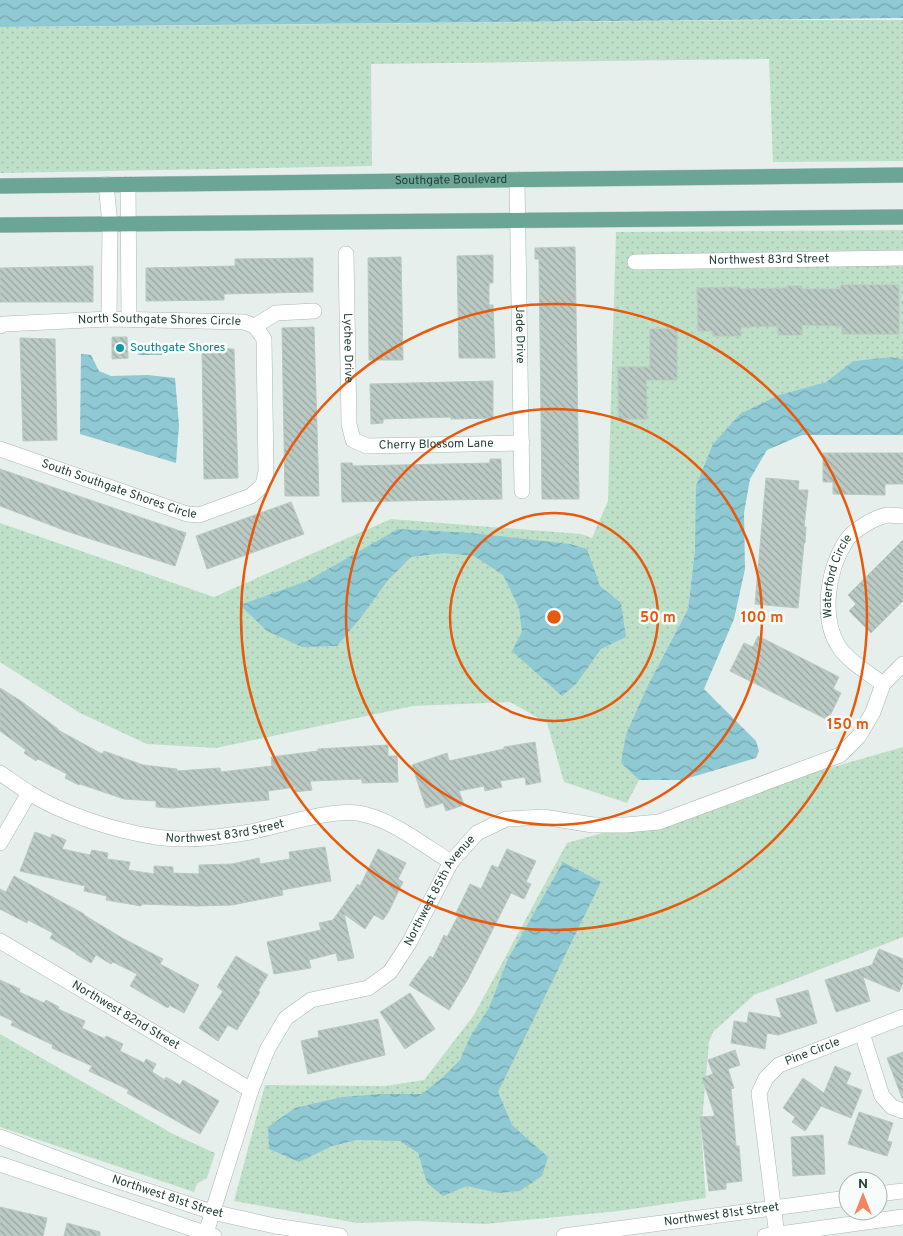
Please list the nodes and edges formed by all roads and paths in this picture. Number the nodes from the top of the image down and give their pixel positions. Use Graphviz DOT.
graph roads {
  1 [pos="903,175"];
  2 [pos="517,179"];
  3 [pos="106,184"];
  4 [pos="128,184"];
  5 [pos="0,186"];
  6 [pos="903,217"];
  7 [pos="517,221"];
  8 [pos="110,224"];
  9 [pos="127,224"];
  10 [pos="0,225"];
  11 [pos="346,254"];
  12 [pos="903,258"];
  13 [pos="635,262"];
  14 [pos="314,311"];
  15 [pos="109,319"];
  16 [pos="130,319"];
  17 [pos="0,326"];
  18 [pos="255,326"];
  19 [pos="353,440"];
  20 [pos="522,443"];
  21 [pos="0,449"];
  22 [pos="522,491"];
  23 [pos="903,516"];
  24 [pos="903,664"];
  25 [pos="883,684"];
  26 [pos="0,773"];
  27 [pos="29,793"];
  28 [pos="0,843"];
  29 [pos="451,862"];
  30 [pos="0,940"];
  31 [pos="903,1017"];
  32 [pos="862,1033"];
  33 [pos="251,1090"];
  34 [pos="903,1111"];
  35 [pos="0,1137"];
  36 [pos="0,1164"];
  37 [pos="903,1191"];
  38 [pos="888,1193"];
  39 [pos="838,1199"];
  40 [pos="773,1208"];
  41 [pos="212,1212"];
  42 [pos="903,1217"];
  43 [pos="210,1235"];
  44 [pos="773,1235"];
  45 [pos="340,1236"];
  46 [pos="564,1236"];
  1 -- 2 [label="main road, Southgate Boulevard"];
  2 -- 4 [label="main road, Southgate Boulevard"];
  2 -- 7 [label="street, Jade Drive"];
  3 -- 4 [label="main road, Southgate Boulevard"];
  3 -- 5 [label="main road, Southgate Boulevard"];
  3 -- 8 [label="street"];
  4 -- 9 [label="street"];
  6 -- 7 [label="main road"];
  7 -- 9 [label="main road"];
  7 -- 20 [label="street, Jade Drive"];
  8 -- 9 [label="main road"];
  8 -- 10 [label="main road"];
  8 -- 15 [label="street"];
  9 -- 16 [label="street"];
  11 -- 19 [label="street, Lychee Drive"];
  12 -- 13 [label="street, Northwest 83rd Street"];
  14 -- 18 [label="street, North Southgate Shores Circle"];
  15 -- 16 [label="street, North Southgate Shores Circle"];
  15 -- 17 [label="street, North Southgate Shores Circle"];
  16 -- 18 [label="street, North Southgate Shores Circle"];
  18 -- 21 [label="street, South Southgate Shores Circle"];
  19 -- 20 [label="street, Cherry Blossom Lane"];
  20 -- 22 [label="street, Jade Drive"];
  23 -- 25 [label="street, Waterford Circle"];
  24 -- 25 [label="street"];
  25 -- 29 [label="street, Northwest 85th Avenue"];
  26 -- 27 [label="street, Northwest 83rd Street"];
  27 -- 28 [label="street"];
  27 -- 29 [label="street, Northwest 83rd Street"];
  29 -- 33 [label="street, Northwest 85th Avenue"];
  30 -- 33 [label="street, Northwest 82nd Street"];
  31 -- 32 [label="street, Pine Circle"];
  32 -- 34 [label="street"];
  32 -- 40 [label="street, Pine Circle"];
  33 -- 41 [label="street, Northwest 85th Avenue"];
  35 -- 41 [label="street, Northwest 81st Street"];
  36 -- 43 [label="street, Northwest 81st Street"];
  37 -- 38 [label="street"];
  39 -- 40 [label="street, Northwest 81st Street"];
  40 -- 44 [label="street, Pine Circle"];
  40 -- 46 [label="street, Northwest 81st Street"];
  41 -- 43 [label="street, Northwest 85th Avenue"];
  41 -- 45 [label="street, Northwest 81st Street"];
  42 -- 44 [label="street"];
}
